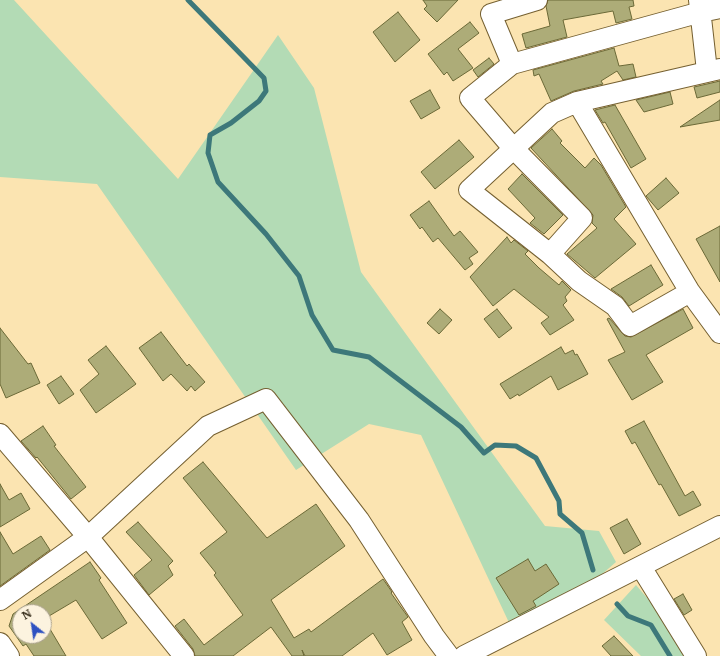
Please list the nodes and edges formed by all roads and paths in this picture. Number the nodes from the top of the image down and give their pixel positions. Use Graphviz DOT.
graph roads {
  1 [pos="538,0"];
  2 [pos="707,7"];
  3 [pos="512,64"];
  4 [pos="713,70"];
  5 [pos="578,102"];
  6 [pos="513,148"];
  7 [pos="550,254"];
  8 [pos="690,292"];
  9 [pos="720,333"];
  10 [pos="0,434"];
  11 [pos="720,526"];
  12 [pos="88,537"];
  13 [pos="641,567"];
  14 [pos="0,600"];
  15 [pos="0,643"];
  16 [pos="8,656"];
  17 [pos="184,656"];
  18 [pos="449,656"];
  19 [pos="464,656"];
  20 [pos="696,656"];
  1 -- 3 [label="street"];
  2 -- 3 [label="street"];
  2 -- 4 [label="street"];
  3 -- 6 [label="street"];
  4 -- 5 [label="street"];
  5 -- 6 [label="street"];
  5 -- 8 [label="street"];
  6 -- 7 [label="street"];
  6 -- 7 [label="street"];
  7 -- 8 [label="street"];
  8 -- 9 [label="street"];
  10 -- 12 [label="street"];
  11 -- 13 [label="street"];
  12 -- 14 [label="street"];
  12 -- 17 [label="street"];
  12 -- 18 [label="street"];
  13 -- 19 [label="street"];
  13 -- 20 [label="street"];
  15 -- 16 [label="street"];
}
